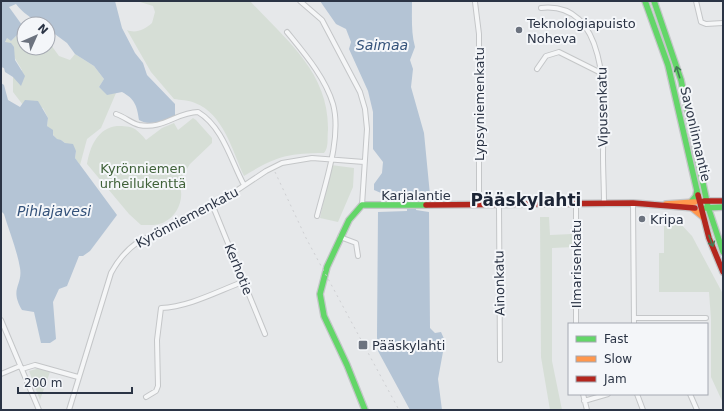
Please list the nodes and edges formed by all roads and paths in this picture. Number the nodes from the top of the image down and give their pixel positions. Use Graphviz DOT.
graph roads {
  1 [pos="300,1"];
  2 [pos="645,1"];
  3 [pos="654,1"];
  4 [pos="696,1"];
  5 [pos="475,2"];
  6 [pos="555,2"];
  7 [pos="541,8"];
  8 [pos="723,22"];
  9 [pos="590,25"];
  10 [pos="287,32"];
  11 [pos="537,69"];
  12 [pos="603,74"];
  13 [pos="116,114"];
  14 [pos="331,159"];
  15 [pos="364,162"];
  16 [pos="244,186"];
  17 [pos="697,190"];
  18 [pos="705,192"];
  19 [pos="714,200"];
  20 [pos="706,201"];
  21 [pos="723,201"];
  22 [pos="633,203"];
  23 [pos="212,204"];
  24 [pos="576,204"];
  25 [pos="604,204"];
  26 [pos="362,205"];
  27 [pos="499,205"];
  28 [pos="692,205"];
  29 [pos="700,205"];
  30 [pos="479,206"];
  31 [pos="723,206"];
  32 [pos="708,208"];
  33 [pos="317,216"];
  34 [pos="703,218"];
  35 [pos="340,237"];
  36 [pos="723,252"];
  37 [pos="358,256"];
  38 [pos="723,272"];
  39 [pos="245,281"];
  40 [pos="634,318"];
  41 [pos="684,318"];
  42 [pos="706,318"];
  43 [pos="1,320"];
  44 [pos="576,323"];
  45 [pos="634,323"];
  46 [pos="684,323"];
  47 [pos="266,334"];
  48 [pos="500,360"];
  49 [pos="21,367"];
  50 [pos="1,374"];
  51 [pos="78,377"];
  52 [pos="583,395"];
  53 [pos="605,395"];
  54 [pos="637,395"];
  55 [pos="690,395"];
  56 [pos="146,397"];
  57 [pos="584,401"];
  58 [pos="39,410"];
  59 [pos="69,410"];
  60 [pos="366,410"];
  61 [pos="587,410"];
  62 [pos="643,410"];
  63 [pos="697,410"];
  1 -- 15 [label="street"];
  2 -- 17 [label="main road, Savonlinnantie"];
  18 -- 3 [label="main road, Savonlinnantie, one-way"];
  4 -- 8 [label="street"];
  5 -- 30 [label="street, Lypsyniemenkatu"];
  6 -- 7 [label="street"];
  9 -- 12 [label="street, Vipusenkatu"];
  10 -- 14 [label="street"];
  11 -- 12 [label="street"];
  12 -- 25 [label="street, Vipusenkatu"];
  13 -- 16 [label="street"];
  14 -- 15 [label="street, Kyrönniemenkatu"];
  14 -- 16 [label="street, Kyrönniemenkatu"];
  14 -- 33 [label="street"];
  15 -- 26 [label="street"];
  16 -- 23 [label="street, Kyrönniemenkatu"];
  17 -- 28 [label="main road"];
  17 -- 29 [label="main road, Savonlinnantie"];
  18 -- 19 [label="main road"];
  18 -- 20 [label="main road, Savonlinnantie"];
  19 -- 20 [label="main road"];
  19 -- 21 [label="main road"];
  20 -- 29 [label="main road"];
  20 -- 32 [label="main road, Savonlinnantie"];
  22 -- 25 [label="main road, Karjalantie"];
  22 -- 28 [label="main road, Karjalantie"];
  22 -- 40 [label="street"];
  23 -- 39 [label="street, Kerhotie"];
  23 -- 51 [label="street, Kyrönniemenkatu"];
  24 -- 25 [label="main road, Karjalantie"];
  24 -- 27 [label="main road, Karjalantie"];
  24 -- 44 [label="street, Ilmarisenkatu"];
  26 -- 30 [label="main road, Karjalantie"];
  26 -- 35 [label="main road"];
  27 -- 30 [label="main road, Karjalantie"];
  27 -- 48 [label="street, Ainonkatu"];
  28 -- 29 [label="main road, Karjalantie"];
  28 -- 34 [label="main road"];
  29 -- 32 [label="main road, Karjalantie"];
  29 -- 34 [label="main road, Savonlinnantie"];
  31 -- 32 [label="main road, Karjalantie"];
  32 -- 36 [label="main road, Savonlinnantie"];
  34 -- 38 [label="main road, Savonlinnantie, one-way"];
  35 -- 37 [label="street"];
  35 -- 60 [label="main road"];
  39 -- 47 [label="street, Kerhotie"];
  39 -- 56 [label="street"];
  40 -- 41 [label="street"];
  40 -- 45 [label="street"];
  41 -- 42 [label="street"];
  41 -- 46 [label="street"];
  43 -- 49 [label="street"];
  49 -- 50 [label="street"];
  49 -- 51 [label="street"];
  49 -- 58 [label="street"];
  51 -- 59 [label="street, Kyrönniemenkatu"];
  52 -- 57 [label="street"];
  53 -- 57 [label="street"];
  54 -- 62 [label="street"];
  55 -- 63 [label="street"];
  57 -- 61 [label="street"];
}
